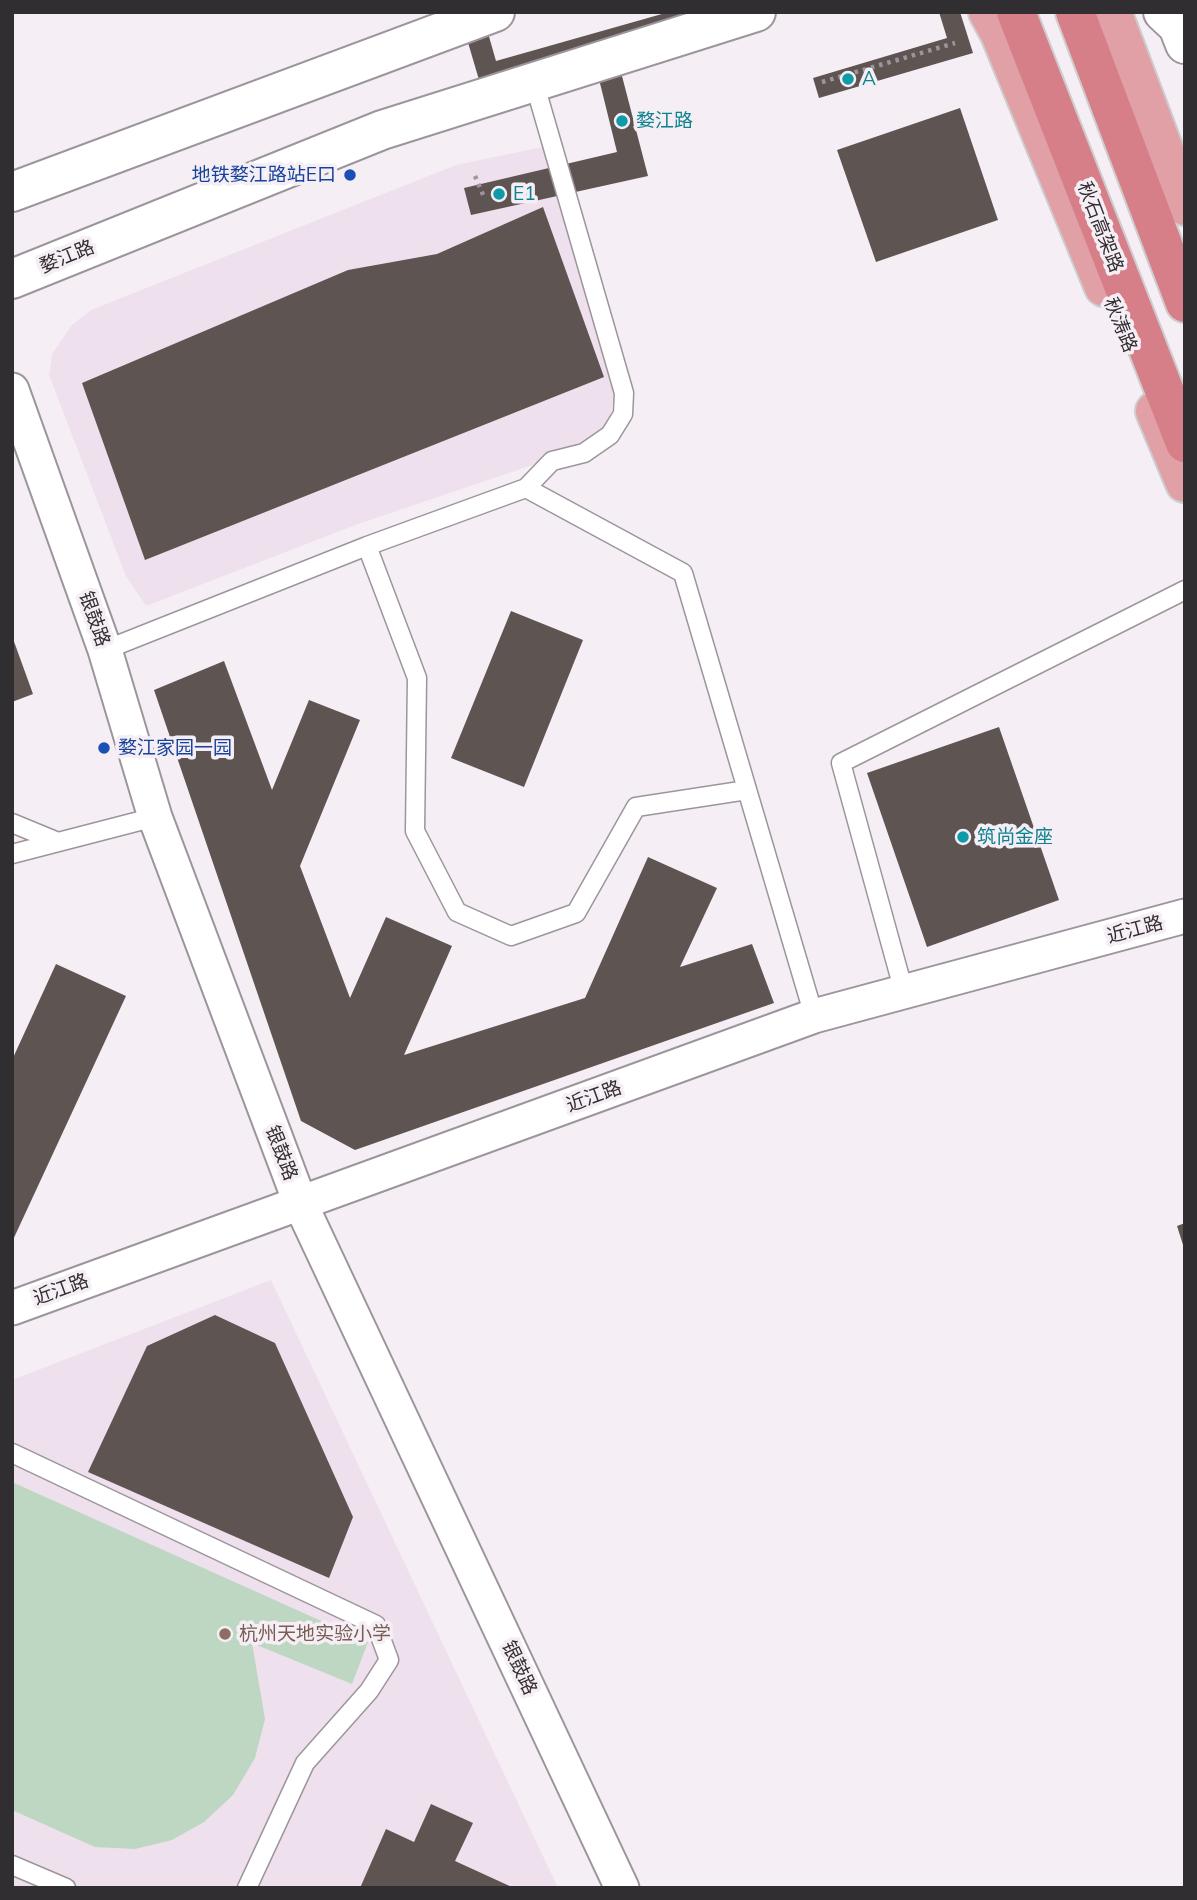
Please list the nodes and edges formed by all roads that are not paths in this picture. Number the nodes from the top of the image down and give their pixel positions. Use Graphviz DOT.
graph roads {
  1 [pos="495,12"];
  2 [pos="756,12"];
  3 [pos="988,12"];
  4 [pos="1016,12"];
  5 [pos="1075,12"];
  6 [pos="1112,12"];
  7 [pos="1163,12"];
  8 [pos="1185,44"];
  9 [pos="534,82"];
  10 [pos="12,192"];
  11 [pos="1185,206"];
  12 [pos="12,279"];
  13 [pos="1185,303"];
  14 [pos="12,390"];
  15 [pos="1185,443"];
  16 [pos="1185,483"];
  17 [pos="526,488"];
  18 [pos="368,546"];
  19 [pos="1185,590"];
  20 [pos="105,650"];
  21 [pos="747,790"];
  22 [pos="155,817"];
  23 [pos="12,823"];
  24 [pos="58,842"];
  25 [pos="12,854"];
  26 [pos="1185,916"];
  27 [pos="904,992"];
  28 [pos="814,1016"];
  29 [pos="301,1205"];
  30 [pos="12,1308"];
  31 [pos="12,1453"];
  32 [pos="12,1865"];
  33 [pos="66,1888"];
  34 [pos="247,1888"];
  35 [pos="622,1888"];
  1 -- 10 [label="main road"];
  2 -- 9 [label="main road, 婺江路"];
  3 -- 16 [label="main road, 秋涛路"];
  4 -- 15 [label="highway, 秋石高架路"];
  5 -- 13 [label="highway"];
  6 -- 11 [label="main road"];
  7 -- 8 [label="main road"];
  9 -- 12 [label="main road, 婺江路"];
  9 -- 17 [label="lane"];
  14 -- 20 [label="street, 银鼓路"];
  17 -- 18 [label="lane"];
  17 -- 21 [label="lane"];
  18 -- 20 [label="lane"];
  18 -- 21 [label="lane"];
  19 -- 27 [label="lane"];
  20 -- 22 [label="street, 银鼓路"];
  21 -- 28 [label="lane"];
  22 -- 24 [label="lane"];
  22 -- 29 [label="street, 银鼓路"];
  23 -- 24 [label="lane"];
  24 -- 25 [label="lane"];
  26 -- 27 [label="street, 近江路"];
  27 -- 28 [label="street, 近江路"];
  28 -- 29 [label="street, 近江路"];
  29 -- 30 [label="street, 近江路"];
  29 -- 35 [label="street, 银鼓路"];
  31 -- 34 [label="lane"];
  32 -- 33 [label="lane"];
}
